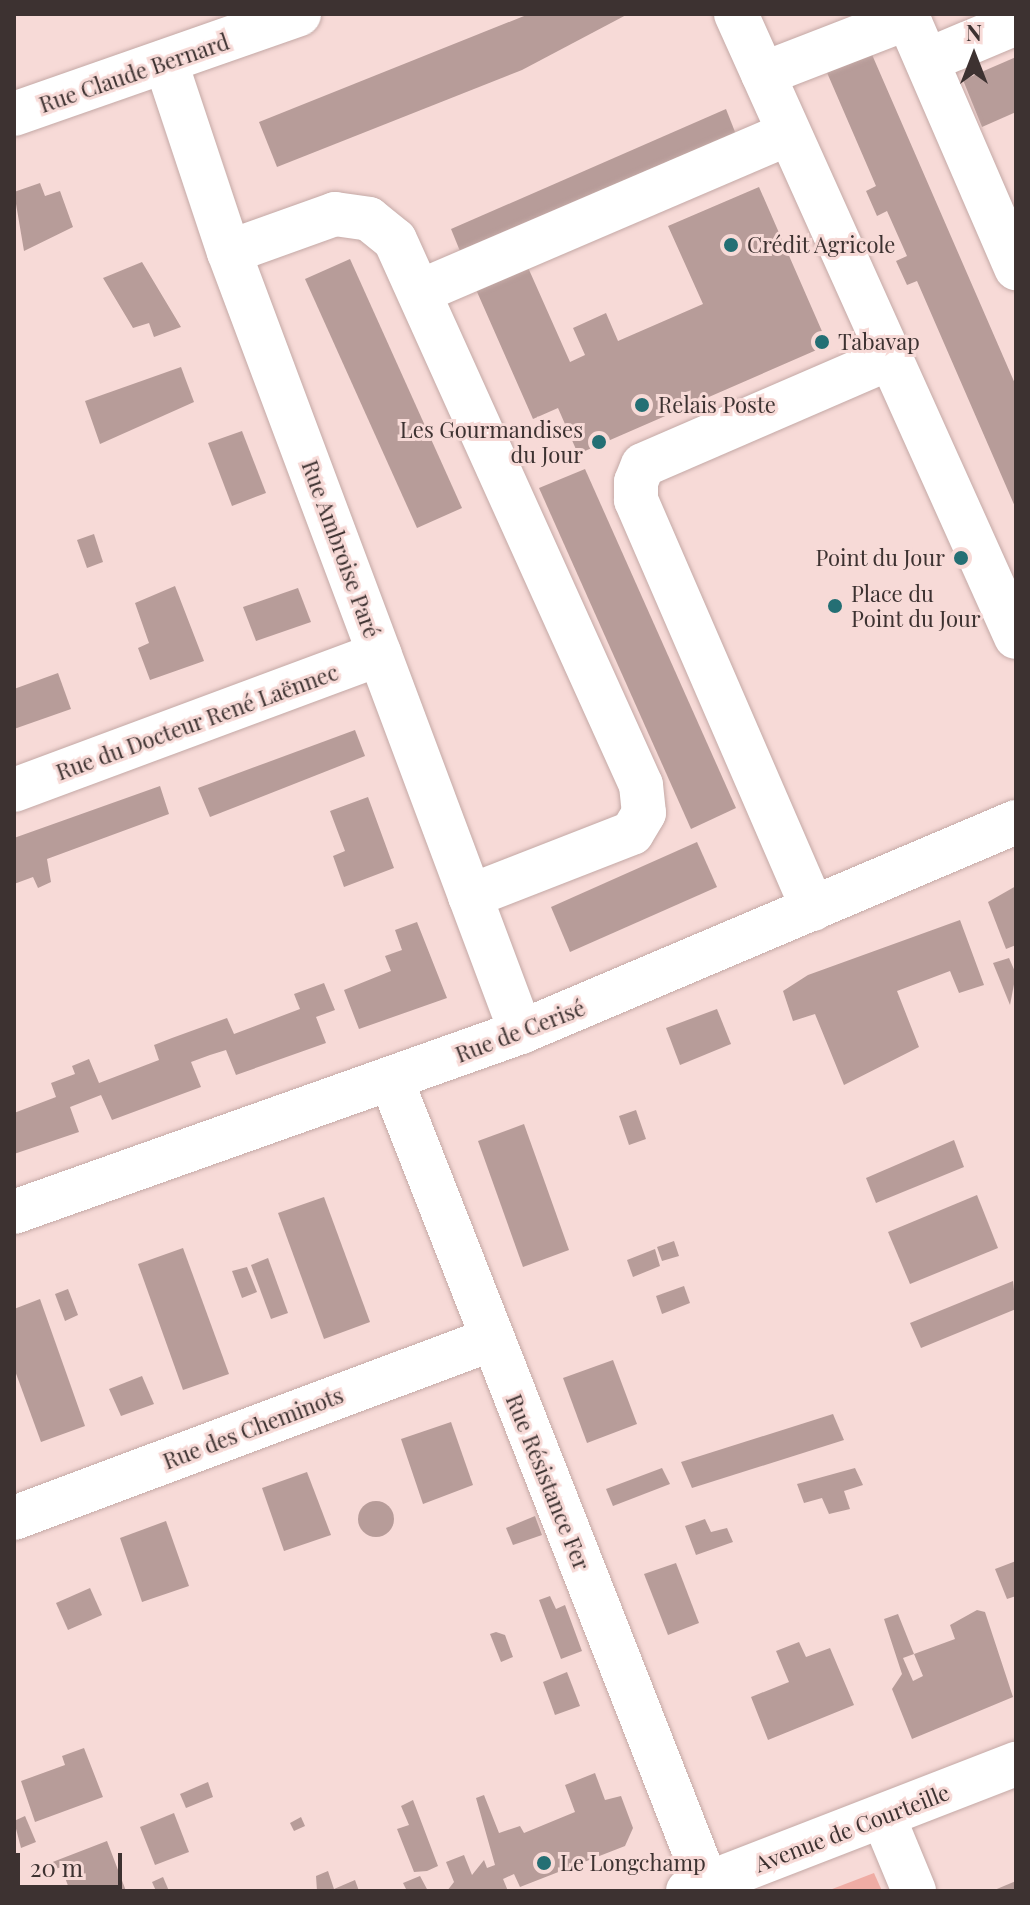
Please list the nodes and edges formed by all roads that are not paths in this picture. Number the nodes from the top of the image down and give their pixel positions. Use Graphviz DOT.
graph roads {
  1 [pos="299,14"];
  2 [pos="736,14"];
  3 [pos="1016,23"];
  4 [pos="928,60"];
  5 [pos="166,63"];
  6 [pos="763,74"];
  7 [pos="14,114"];
  8 [pos="789,133"];
  9 [pos="229,252"];
  10 [pos="1016,268"];
  11 [pos="421,291"];
  12 [pos="890,358"];
  13 [pos="1016,637"];
  14 [pos="379,654"];
  15 [pos="14,790"];
  16 [pos="1016,822"];
  17 [pos="470,896"];
  18 [pos="813,909"];
  19 [pos="521,1032"];
  20 [pos="391,1079"];
  21 [pos="14,1212"];
  22 [pos="492,1339"];
  23 [pos="14,1518"];
  24 [pos="1016,1764"];
  25 [pos="883,1816"];
  26 [pos="698,1887"];
  27 [pos="914,1891"];
  1 -- 5 [label="street, Rue Claude Bernard"];
  2 -- 6 [label="street"];
  3 -- 4 [label="street"];
  4 -- 6 [label="street"];
  4 -- 10 [label="street"];
  5 -- 7 [label="street, Rue Claude Bernard"];
  5 -- 9 [label="street, Rue Ambroise Paré"];
  6 -- 8 [label="street"];
  8 -- 11 [label="street"];
  8 -- 12 [label="street"];
  9 -- 11 [label="street"];
  9 -- 14 [label="street, Rue Ambroise Paré"];
  11 -- 17 [label="street"];
  12 -- 13 [label="street"];
  12 -- 18 [label="street"];
  14 -- 15 [label="street, Rue du Docteur René Laënnec"];
  14 -- 17 [label="street, Rue Ambroise Paré"];
  16 -- 18 [label="street, Rue de Cerisé"];
  17 -- 19 [label="street, Rue Ambroise Paré"];
  18 -- 19 [label="street, Rue de Cerisé"];
  19 -- 20 [label="street, Rue de Cerisé"];
  20 -- 21 [label="street, Rue de Cerisé"];
  20 -- 22 [label="street, Rue Résistance Fer"];
  22 -- 23 [label="street, Rue des Cheminots"];
  22 -- 26 [label="street, Rue Résistance Fer"];
  24 -- 25 [label="street, Avenue de Courteille"];
  25 -- 26 [label="street, Avenue de Courteille"];
  25 -- 27 [label="street"];
}
